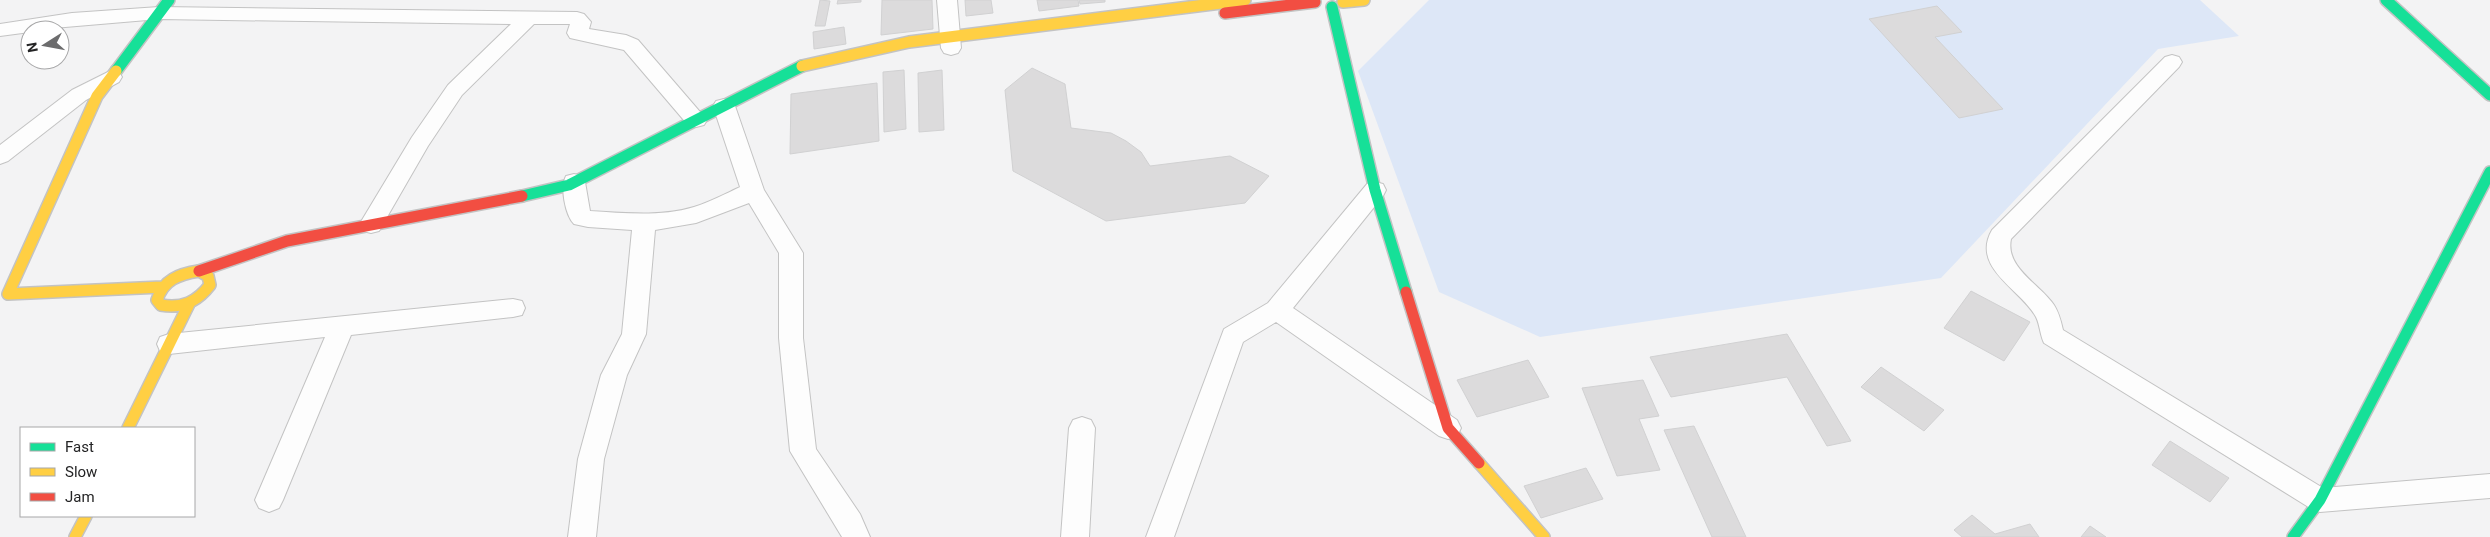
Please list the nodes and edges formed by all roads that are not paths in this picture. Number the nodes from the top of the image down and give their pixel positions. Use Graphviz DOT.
graph roads {
  1 [pos="948,0"];
  2 [pos="1245,0"];
  3 [pos="1364,0"];
  4 [pos="2386,0"];
  5 [pos="1315,1"];
  6 [pos="1340,3"];
  7 [pos="164,6"];
  8 [pos="528,18"];
  9 [pos="0,30"];
  10 [pos="951,42"];
  11 [pos="2172,62"];
  12 [pos="112,77"];
  13 [pos="2490,95"];
  14 [pos="724,106"];
  15 [pos="696,120"];
  16 [pos="0,156"];
  17 [pos="2490,172"];
  18 [pos="574,182"];
  19 [pos="1375,190"];
  20 [pos="753,191"];
  21 [pos="644,222"];
  22 [pos="372,225"];
  23 [pos="199,271"];
  24 [pos="162,287"];
  25 [pos="3,297"];
  26 [pos="188,304"];
  27 [pos="513,308"];
  28 [pos="1277,310"];
  29 [pos="342,326"];
  30 [pos="169,344"];
  31 [pos="128,427"];
  32 [pos="1082,428"];
  33 [pos="1448,428"];
  34 [pos="2490,486"];
  35 [pos="269,500"];
  36 [pos="2320,500"];
  37 [pos="85,517"];
  38 [pos="75,537"];
  39 [pos="582,537"];
  40 [pos="856,537"];
  41 [pos="1076,537"];
  42 [pos="1160,537"];
  43 [pos="1544,537"];
  44 [pos="2293,537"];
  1 -- 10 [label="street"];
  2 -- 10 [label="street"];
  3 -- 6 [label="street"];
  4 -- 13 [label="street"];
  5 -- 6 [label="street"];
  5 -- 10 [label="street"];
  6 -- 19 [label="street"];
  7 -- 8 [label="street"];
  7 -- 9 [label="street"];
  7 -- 12 [label="street"];
  8 -- 15 [label="street"];
  8 -- 22 [label="street"];
  10 -- 14 [label="street"];
  11 -- 36 [label="street"];
  12 -- 16 [label="street"];
  12 -- 25 [label="street"];
  14 -- 15 [label="street"];
  14 -- 20 [label="street"];
  15 -- 18 [label="street"];
  17 -- 36 [label="street"];
  18 -- 21 [label="street"];
  18 -- 22 [label="street"];
  19 -- 28 [label="street"];
  19 -- 33 [label="street"];
  20 -- 21 [label="street"];
  20 -- 40 [label="street"];
  21 -- 39 [label="street"];
  22 -- 23 [label="street"];
  23 -- 24 [label="street"];
  23 -- 26 [label="street"];
  24 -- 25 [label="street"];
  24 -- 26 [label="street"];
  26 -- 30 [label="street"];
  27 -- 29 [label="street"];
  28 -- 33 [label="street"];
  28 -- 42 [label="street"];
  29 -- 30 [label="street"];
  29 -- 35 [label="street"];
  30 -- 31 [label="street"];
  32 -- 41 [label="street"];
  33 -- 43 [label="street"];
  34 -- 36 [label="street"];
  36 -- 44 [label="street"];
  37 -- 38 [label="street"];
}
